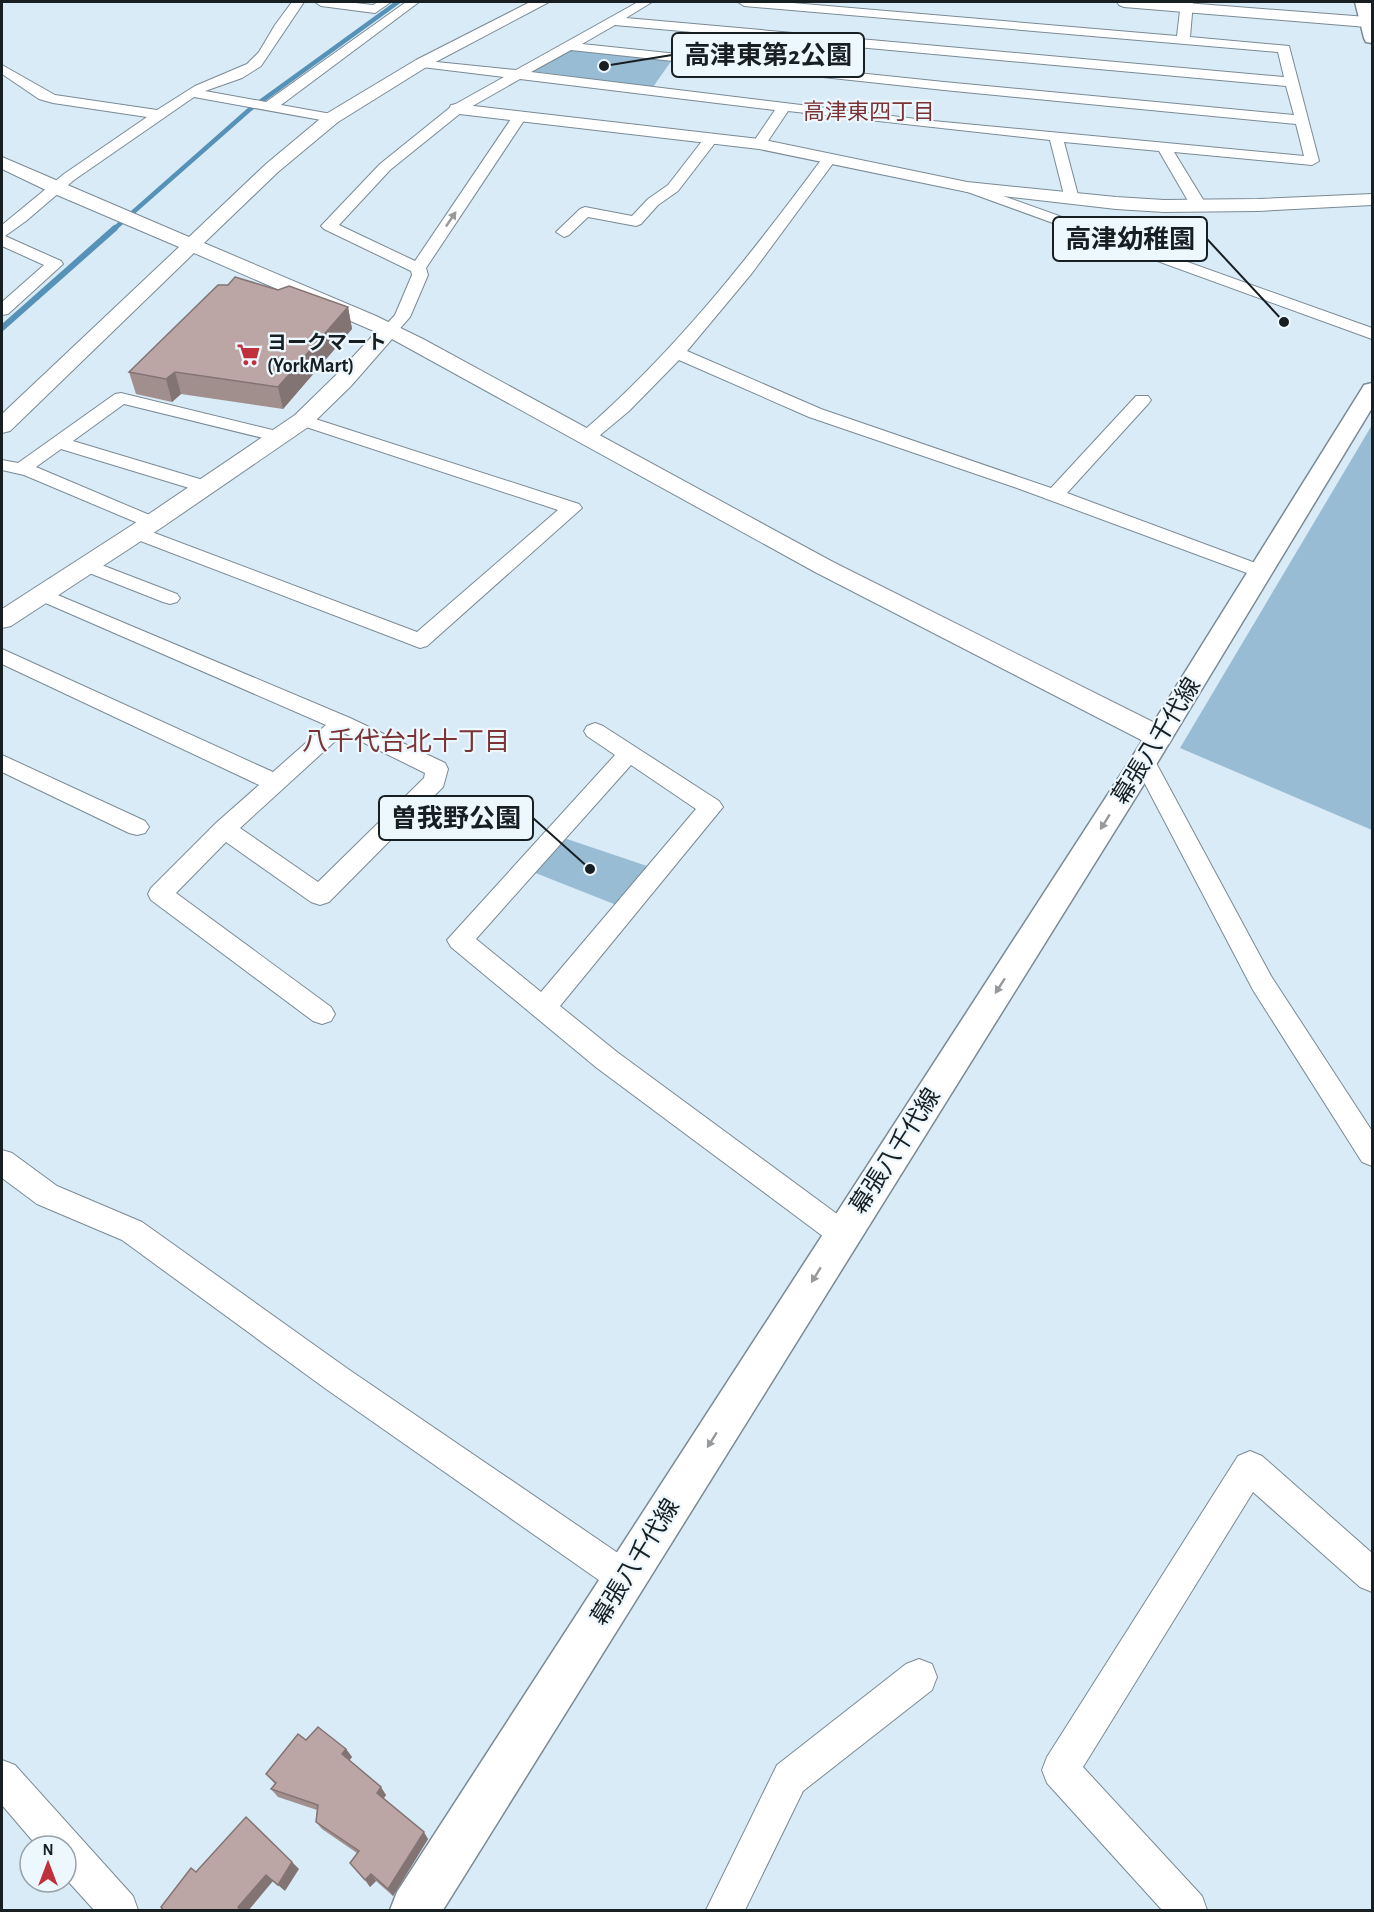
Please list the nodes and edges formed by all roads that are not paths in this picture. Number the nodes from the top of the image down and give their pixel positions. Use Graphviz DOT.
graph roads {
  1 [pos="298,2"];
  2 [pos="321,2"];
  3 [pos="385,2"];
  4 [pos="413,2"];
  5 [pos="541,2"];
  6 [pos="646,2"];
  7 [pos="744,2"];
  8 [pos="1124,2"];
  9 [pos="1363,2"];
  10 [pos="1187,4"];
  11 [pos="818,5"];
  12 [pos="613,21"];
  13 [pos="1370,22"];
  14 [pos="1372,38"];
  15 [pos="1183,40"];
  16 [pos="569,46"];
  17 [pos="952,59"];
  18 [pos="422,63"];
  19 [pos="2,69"];
  20 [pos="516,74"];
  21 [pos="1291,82"];
  22 [pos="192,93"];
  23 [pos="268,105"];
  24 [pos="783,108"];
  25 [pos="457,109"];
  26 [pos="160,115"];
  27 [pos="520,116"];
  28 [pos="332,118"];
  29 [pos="1301,120"];
  30 [pos="1056,136"];
  31 [pos="711,139"];
  32 [pos="759,144"];
  33 [pos="1164,147"];
  34 [pos="829,159"];
  35 [pos="2,162"];
  36 [pos="967,187"];
  37 [pos="56,188"];
  38 [pos="1072,199"];
  39 [pos="1372,200"];
  40 [pos="1199,206"];
  41 [pos="2,232"];
  42 [pos="564,232"];
  43 [pos="2,240"];
  44 [pos="192,244"];
  45 [pos="418,268"];
  46 [pos="3,307"];
  47 [pos="389,330"];
  48 [pos="1372,334"];
  49 [pos="677,353"];
  50 [pos="1372,390"];
  51 [pos="1142,400"];
  52 [pos="303,420"];
  53 [pos="2,426"];
  54 [pos="279,437"];
  55 [pos="587,437"];
  56 [pos="58,442"];
  57 [pos="2,465"];
  58 [pos="21,469"];
  59 [pos="206,487"];
  60 [pos="1054,496"];
  61 [pos="145,528"];
  62 [pos="86,565"];
  63 [pos="1262,572"];
  64 [pos="41,594"];
  65 [pos="170,598"];
  66 [pos="2,620"];
  67 [pos="2,656"];
  68 [pos="342,723"];
  69 [pos="595,731"];
  70 [pos="1151,749"];
  71 [pos="629,753"];
  72 [pos="2,763"];
  73 [pos="275,783"];
  74 [pos="137,827"];
  75 [pos="224,829"];
  76 [pos="543,1008"];
  77 [pos="322,1014"];
  78 [pos="1372,1154"];
  79 [pos="2,1162"];
  80 [pos="842,1234"];
  81 [pos="1372,1575"];
  82 [pos="625,1578"];
  83 [pos="919,1677"];
  84 [pos="2,1778"];
  85 [pos="51,1834"];
  86 [pos="78,1865"];
  87 [pos="119,1911"];
  88 [pos="415,1911"];
  89 [pos="725,1911"];
  90 [pos="1188,1911"];
  1 -- 22 [label="street"];
  2 -- 3 [label="street"];
  4 -- 23 [label="street"];
  5 -- 18 [label="street"];
  6 -- 12 [label="street"];
  7 -- 11 [label="street"];
  8 -- 10 [label="street"];
  9 -- 13 [label="main road"];
  10 -- 13 [label="street"];
  10 -- 15 [label="street"];
  11 -- 17 [label="street"];
  12 -- 16 [label="street"];
  12 -- 17 [label="street"];
  13 -- 14 [label="main road"];
  15 -- 17 [label="street"];
  15 -- 21 [label="street"];
  16 -- 17 [label="street"];
  16 -- 20 [label="street"];
  17 -- 21 [label="street"];
  17 -- 29 [label="street"];
  18 -- 20 [label="street"];
  18 -- 28 [label="street"];
  19 -- 26 [label="street"];
  20 -- 24 [label="street"];
  20 -- 25 [label="street"];
  21 -- 29 [label="street"];
  22 -- 23 [label="street"];
  22 -- 26 [label="street"];
  23 -- 28 [label="street"];
  24 -- 30 [label="street"];
  24 -- 32 [label="street"];
  25 -- 27 [label="street"];
  25 -- 45 [label="street"];
  26 -- 37 [label="street"];
  27 -- 31 [label="street"];
  45 -- 27 [label="street, one-way"];
  28 -- 44 [label="street"];
  29 -- 33 [label="street"];
  30 -- 33 [label="street"];
  30 -- 38 [label="street"];
  31 -- 32 [label="street"];
  31 -- 42 [label="street"];
  32 -- 34 [label="street"];
  33 -- 40 [label="street"];
  34 -- 36 [label="street"];
  34 -- 49 [label="street"];
  35 -- 37 [label="street"];
  36 -- 38 [label="street"];
  36 -- 48 [label="street"];
  37 -- 41 [label="street"];
  37 -- 44 [label="street"];
  38 -- 40 [label="street"];
  39 -- 40 [label="street"];
  43 -- 46 [label="street"];
  44 -- 47 [label="street"];
  44 -- 53 [label="street"];
  45 -- 47 [label="street"];
  47 -- 52 [label="street"];
  47 -- 55 [label="street"];
  49 -- 55 [label="street"];
  49 -- 60 [label="street"];
  50 -- 63 [label="main road, 幕張八千代線"];
  51 -- 60 [label="street"];
  52 -- 54 [label="street"];
  52 -- 61 [label="street"];
  54 -- 56 [label="street"];
  54 -- 59 [label="street"];
  55 -- 70 [label="street"];
  56 -- 58 [label="street"];
  56 -- 59 [label="street"];
  57 -- 58 [label="street"];
  58 -- 61 [label="street"];
  59 -- 61 [label="street"];
  60 -- 63 [label="street"];
  61 -- 62 [label="street"];
  62 -- 64 [label="street"];
  62 -- 65 [label="street"];
  63 -- 70 [label="main road, 幕張八千代線"];
  64 -- 66 [label="street"];
  64 -- 68 [label="street"];
  67 -- 73 [label="street"];
  68 -- 73 [label="street"];
  68 -- 75 [label="street"];
  69 -- 71 [label="street"];
  70 -- 78 [label="street"];
  70 -- 80 [label="main road, 幕張八千代線, one-way"];
  71 -- 76 [label="street"];
  71 -- 76 [label="street"];
  72 -- 74 [label="street"];
  73 -- 75 [label="street"];
  75 -- 77 [label="street"];
  76 -- 80 [label="street"];
  79 -- 82 [label="street"];
  80 -- 82 [label="main road, 幕張八千代線, one-way"];
  81 -- 90 [label="street"];
  82 -- 88 [label="main road, 幕張八千代線"];
  83 -- 89 [label="street"];
  84 -- 85 [label="street"];
  86 -- 87 [label="street"];
}
